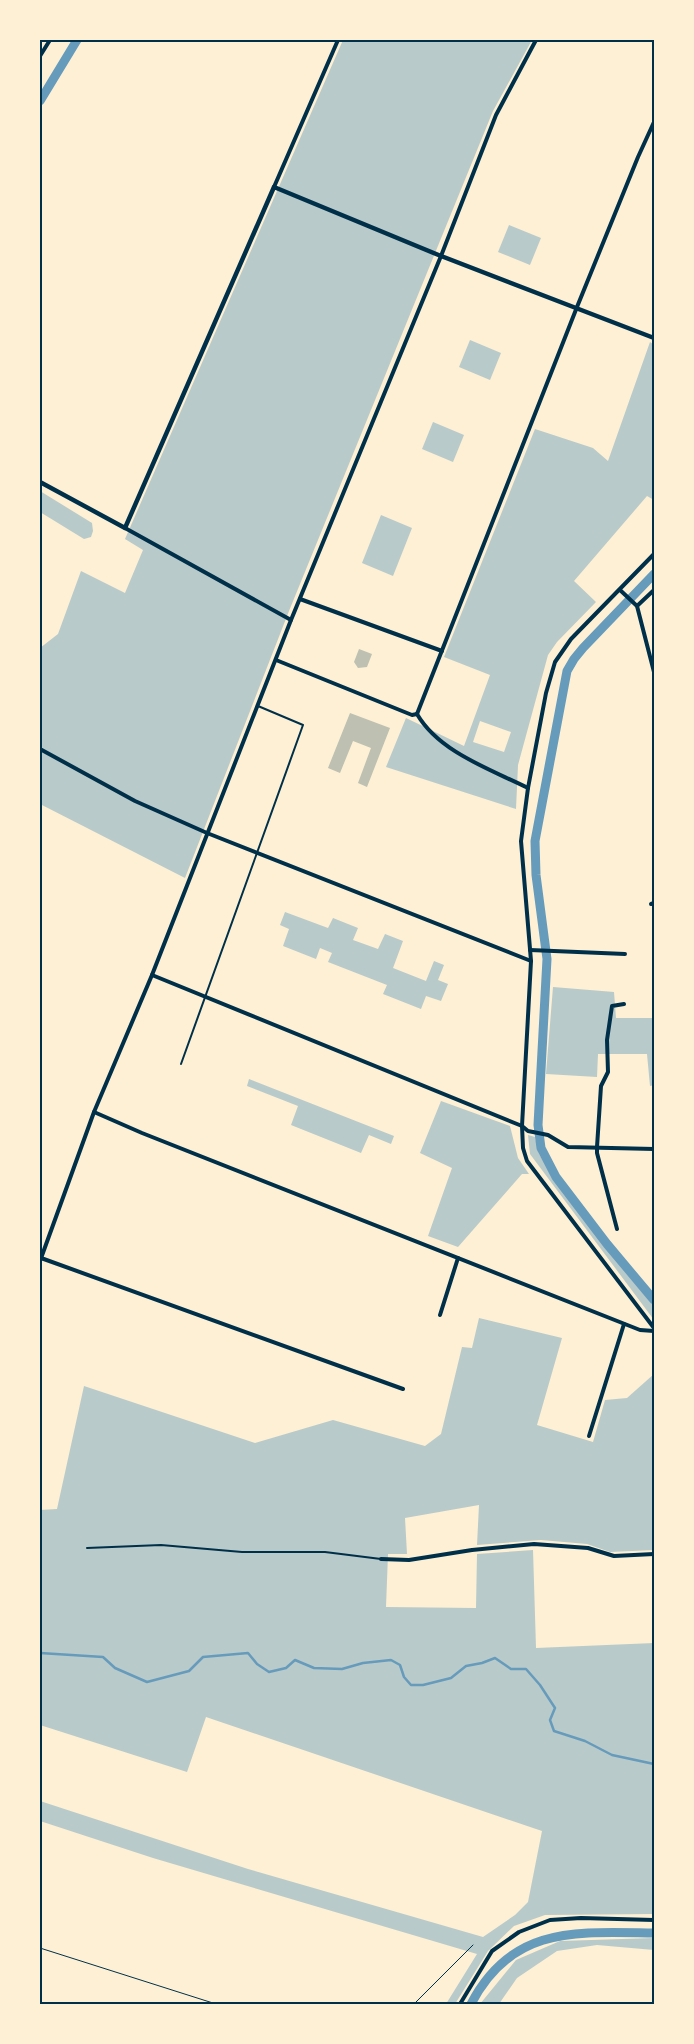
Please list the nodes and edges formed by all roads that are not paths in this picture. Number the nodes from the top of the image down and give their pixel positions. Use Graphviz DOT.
graph roads {
  1 [pos="50,40"];
  2 [pos="338,40"];
  3 [pos="536,40"];
  4 [pos="40,56"];
  5 [pos="654,122"];
  6 [pos="274,187"];
  7 [pos="441,256"];
  8 [pos="577,307"];
  9 [pos="654,338"];
  10 [pos="40,482"];
  11 [pos="125,528"];
  12 [pos="654,554"];
  13 [pos="620,590"];
  14 [pos="654,590"];
  15 [pos="300,598"];
  16 [pos="635,605"];
  17 [pos="291,620"];
  18 [pos="442,651"];
  19 [pos="276,660"];
  20 [pos="654,672"];
  21 [pos="258,706"];
  22 [pos="417,714"];
  23 [pos="40,749"];
  24 [pos="528,788"];
  25 [pos="207,833"];
  26 [pos="258,852"];
  27 [pos="530,950"];
  28 [pos="625,954"];
  29 [pos="531,961"];
  30 [pos="152,975"];
  31 [pos="205,995"];
  32 [pos="624,1004"];
  33 [pos="181,1064"];
  34 [pos="94,1112"];
  35 [pos="522,1126"];
  36 [pos="597,1148"];
  37 [pos="654,1149"];
  38 [pos="617,1229"];
  39 [pos="458,1258"];
  40 [pos="40,1259"];
  41 [pos="440,1315"];
  42 [pos="624,1324"];
  43 [pos="654,1330"];
  44 [pos="403,1389"];
  45 [pos="589,1436"];
  46 [pos="87,1548"];
  47 [pos="654,1554"];
  48 [pos="380,1559"];
  49 [pos="654,1920"];
  50 [pos="460,2004"];
  1 -- 4 [label="street"];
  2 -- 6 [label="street"];
  3 -- 7 [label="street"];
  5 -- 8 [label="street"];
  6 -- 7 [label="street"];
  6 -- 11 [label="street"];
  7 -- 8 [label="street"];
  7 -- 15 [label="street"];
  8 -- 9 [label="street"];
  8 -- 18 [label="street"];
  10 -- 11 [label="street"];
  11 -- 17 [label="street"];
  12 -- 13 [label="street"];
  13 -- 16 [label="street"];
  13 -- 24 [label="street"];
  14 -- 16 [label="street"];
  15 -- 17 [label="street"];
  15 -- 18 [label="street"];
  16 -- 20 [label="street"];
  17 -- 19 [label="street"];
  18 -- 22 [label="street"];
  19 -- 21 [label="street"];
  19 -- 22 [label="street"];
  21 -- 25 [label="street"];
  21 -- 26 [label="lane"];
  22 -- 24 [label="street"];
  23 -- 25 [label="street"];
  24 -- 27 [label="street"];
  25 -- 26 [label="street"];
  25 -- 30 [label="street"];
  26 -- 29 [label="street"];
  26 -- 31 [label="lane"];
  27 -- 28 [label="street"];
  27 -- 29 [label="street"];
  29 -- 35 [label="street"];
  30 -- 31 [label="street"];
  30 -- 34 [label="street"];
  31 -- 33 [label="lane"];
  31 -- 35 [label="street"];
  32 -- 36 [label="street"];
  34 -- 39 [label="street"];
  34 -- 40 [label="street"];
  35 -- 36 [label="street"];
  35 -- 43 [label="street"];
  36 -- 37 [label="street"];
  36 -- 38 [label="street"];
  39 -- 41 [label="street"];
  39 -- 42 [label="street"];
  40 -- 44 [label="street"];
  42 -- 43 [label="street"];
  42 -- 45 [label="street"];
  46 -- 48 [label="lane"];
  47 -- 48 [label="street"];
  49 -- 50 [label="street"];
}
